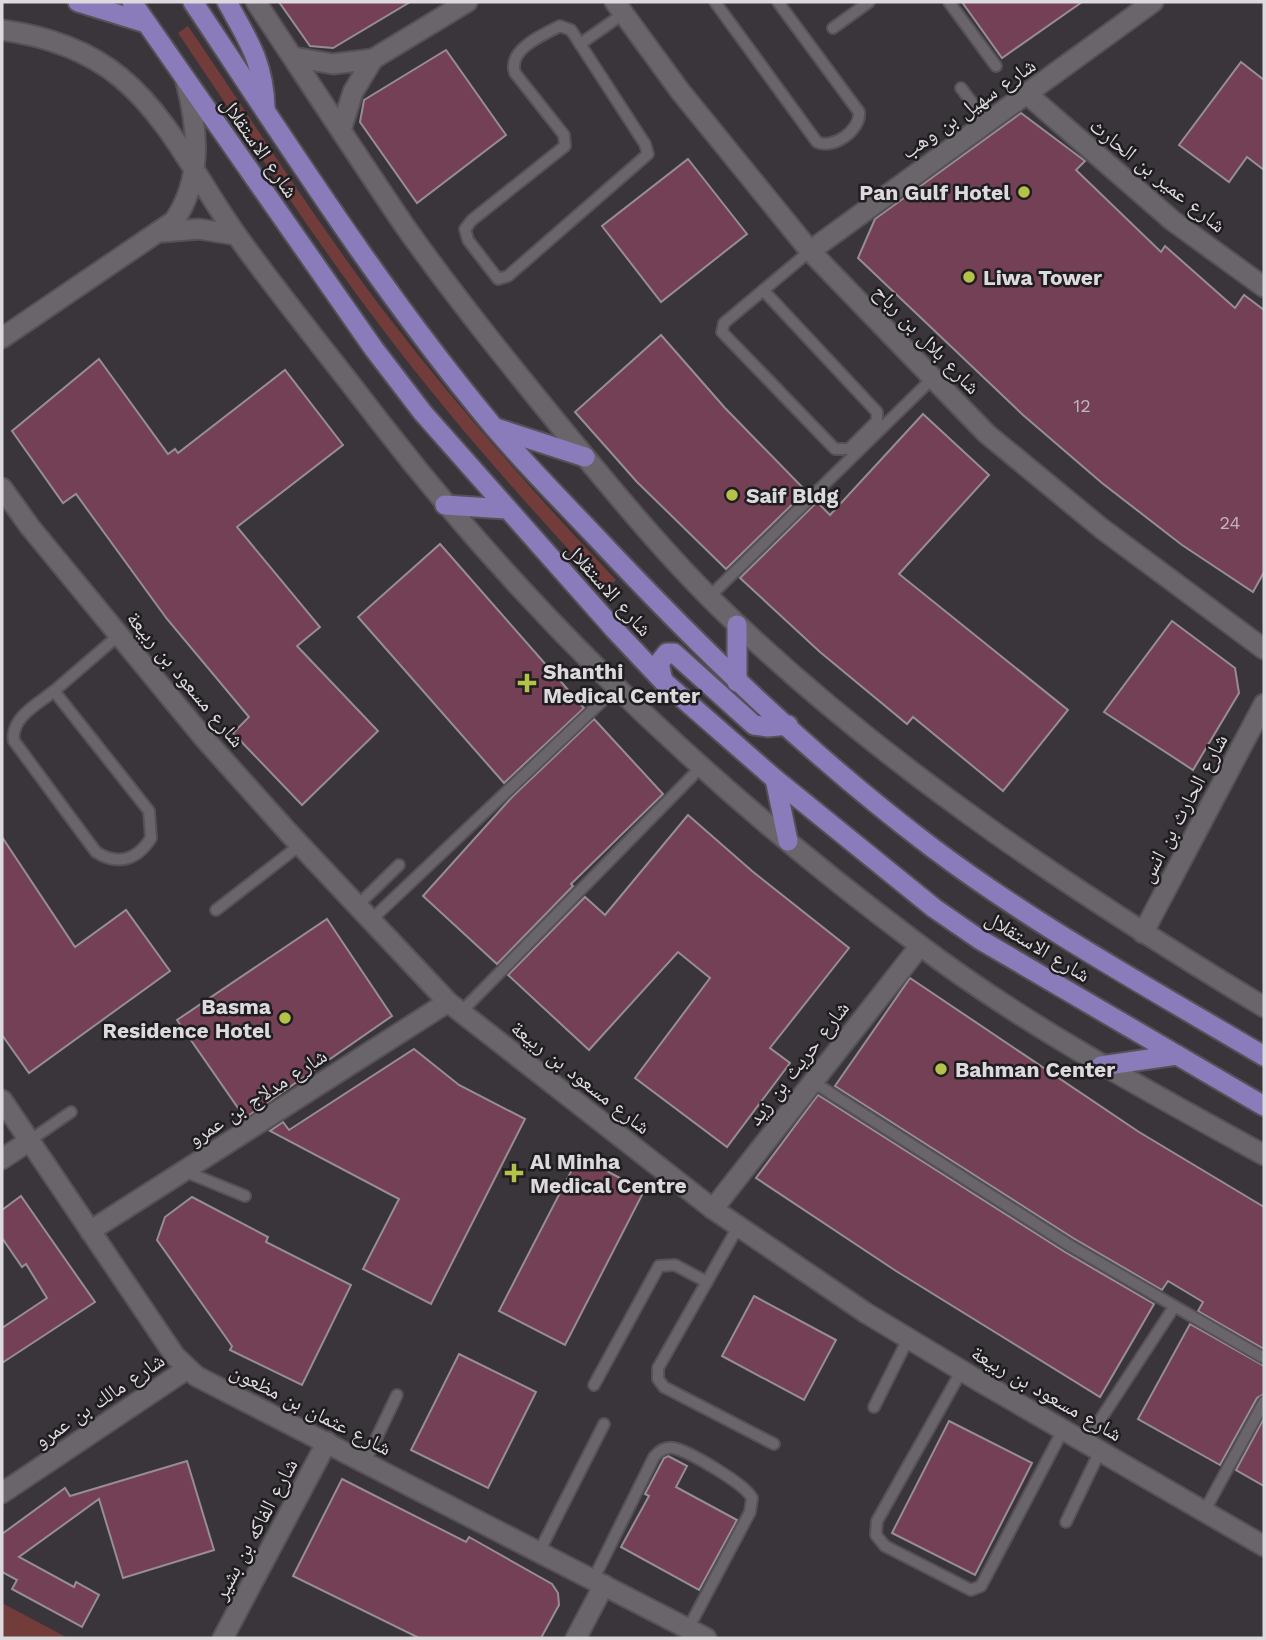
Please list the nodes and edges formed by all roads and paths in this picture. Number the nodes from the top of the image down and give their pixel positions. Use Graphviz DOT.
graph roads {
  1 [pos="78,2"];
  2 [pos="132,2"];
  3 [pos="193,2"];
  4 [pos="227,2"];
  5 [pos="256,2"];
  6 [pos="467,2"];
  7 [pos="715,2"];
  8 [pos="778,2"];
  9 [pos="869,2"];
  10 [pos="949,2"];
  11 [pos="1153,2"];
  12 [pos="619,8"];
  13 [pos="146,23"];
  14 [pos="833,28"];
  15 [pos="2,30"];
  16 [pos="580,44"];
  17 [pos="293,57"];
  18 [pos="373,59"];
  19 [pos="996,66"];
  20 [pos="186,82"];
  21 [pos="961,88"];
  22 [pos="1027,94"];
  23 [pos="265,109"];
  24 [pos="986,121"];
  25 [pos="341,130"];
  26 [pos="194,170"];
  27 [pos="162,232"];
  28 [pos="236,235"];
  29 [pos="810,251"];
  30 [pos="1264,287"];
  31 [pos="763,290"];
  32 [pos="2,338"];
  33 [pos="933,378"];
  34 [pos="495,428"];
  35 [pos="585,457"];
  36 [pos="2,488"];
  37 [pos="445,505"];
  38 [pos="506,509"];
  39 [pos="709,597"];
  40 [pos="737,625"];
  41 [pos="119,635"];
  42 [pos="1264,649"];
  43 [pos="663,681"];
  44 [pos="737,682"];
  45 [pos="616,688"];
  46 [pos="54,691"];
  47 [pos="1264,704"];
  48 [pos="788,725"];
  49 [pos="702,766"];
  50 [pos="775,779"];
  51 [pos="788,841"];
  52 [pos="300,845"];
  53 [pos="398,866"];
  54 [pos="357,906"];
  55 [pos="216,910"];
  56 [pos="371,920"];
  57 [pos="1143,933"];
  58 [pos="920,946"];
  59 [pos="455,1007"];
  60 [pos="1264,1007"];
  61 [pos="1177,1055"];
  62 [pos="1264,1056"];
  63 [pos="1101,1066"];
  64 [pos="813,1082"];
  65 [pos="2,1100"];
  66 [pos="1264,1105"];
  67 [pos="71,1112"];
  68 [pos="29,1141"];
  69 [pos="1264,1155"];
  70 [pos="2,1159"];
  71 [pos="184,1171"];
  72 [pos="246,1196"];
  73 [pos="713,1209"];
  74 [pos="738,1227"];
  75 [pos="90,1231"];
  76 [pos="707,1282"];
  77 [pos="1174,1307"];
  78 [pos="908,1339"];
  79 [pos="1264,1358"];
  80 [pos="187,1369"];
  81 [pos="962,1370"];
  82 [pos="594,1385"];
  83 [pos="397,1395"];
  84 [pos="1264,1402"];
  85 [pos="874,1407"];
  86 [pos="604,1424"];
  87 [pos="1063,1430"];
  88 [pos="327,1442"];
  89 [pos="774,1444"];
  90 [pos="1093,1447"];
  91 [pos="365,1461"];
  92 [pos="2,1493"];
  93 [pos="1205,1510"];
  94 [pos="1066,1522"];
  95 [pos="1264,1546"];
  96 [pos="539,1552"];
  97 [pos="599,1582"];
  98 [pos="688,1629"];
  99 [pos="223,1638"];
  100 [pos="576,1638"];
  101 [pos="706,1638"];
  1 -- 13 [label="main road"];
  2 -- 13 [label="main road, شارع الاستقلال"];
  3 -- 23 [label="main road, شارع الاستقلال"];
  4 -- 23 [label="main road"];
  5 -- 17 [label="street"];
  6 -- 18 [label="street"];
  7 -- 8 [label="lane"];
  9 -- 14 [label="lane"];
  10 -- 19 [label="lane"];
  11 -- 22 [label="street, شارع سهيل بن وهب"];
  12 -- 16 [label="lane"];
  12 -- 29 [label="street, شارع بلال بن رباح"];
  13 -- 20 [label="main road, شارع الاستقلال"];
  15 -- 26 [label="street"];
  16 -- 16 [label="lane"];
  17 -- 18 [label="street"];
  17 -- 25 [label="street"];
  18 -- 25 [label="street"];
  20 -- 26 [label="street"];
  20 -- 38 [label="main road, شارع الاستقلال"];
  21 -- 24 [label="lane"];
  22 -- 24 [label="street, شارع سهيل بن وهب"];
  22 -- 30 [label="street, شارع عمير بن الحارث"];
  23 -- 34 [label="main road, شارع الاستقلال"];
  24 -- 29 [label="street, شارع سهيل بن وهب"];
  25 -- 35 [label="street"];
  26 -- 27 [label="street"];
  26 -- 28 [label="street"];
  27 -- 28 [label="street"];
  27 -- 32 [label="street"];
  28 -- 37 [label="street"];
  29 -- 31 [label="lane"];
  29 -- 33 [label="street, شارع بلال بن رباح"];
  31 -- 31 [label="lane"];
  33 -- 39 [label="lane"];
  33 -- 42 [label="street, شارع بلال بن رباح"];
  34 -- 35 [label="main road"];
  34 -- 44 [label="main road, شارع الاستقلال"];
  35 -- 39 [label="street"];
  36 -- 41 [label="street, شارع مسعود بن ربيعة"];
  37 -- 38 [label="main road"];
  37 -- 45 [label="street"];
  38 -- 43 [label="main road, شارع الاستقلال"];
  39 -- 40 [label="street"];
  40 -- 44 [label="main road"];
  40 -- 57 [label="street"];
  41 -- 46 [label="lane"];
  41 -- 52 [label="street, شارع مسعود بن ربيعة"];
  43 -- 48 [label="main road"];
  43 -- 50 [label="main road, شارع الاستقلال"];
  44 -- 48 [label="main road, شارع الاستقلال"];
  45 -- 49 [label="street"];
  45 -- 56 [label="lane"];
  46 -- 46 [label="lane"];
  47 -- 57 [label="street, شارع الحارث بن انس"];
  48 -- 62 [label="main road, شارع الاستقلال"];
  49 -- 51 [label="street"];
  49 -- 59 [label="lane"];
  50 -- 51 [label="main road"];
  50 -- 61 [label="main road, شارع الاستقلال"];
  51 -- 58 [label="street"];
  52 -- 54 [label="street, شارع مسعود بن ربيعة"];
  52 -- 55 [label="lane"];
  53 -- 54 [label="lane"];
  54 -- 56 [label="street, شارع مسعود بن ربيعة"];
  56 -- 59 [label="street, شارع مسعود بن ربيعة"];
  57 -- 60 [label="street"];
  58 -- 63 [label="street"];
  58 -- 64 [label="street, شارع حريث بن زيد"];
  59 -- 71 [label="street, شارع مدلاج بن عمرو"];
  59 -- 73 [label="street, شارع مسعود بن ربيعة"];
  61 -- 63 [label="main road"];
  61 -- 66 [label="main road, شارع الاستقلال"];
  63 -- 69 [label="street"];
  64 -- 73 [label="street, شارع حريث بن زيد"];
  64 -- 77 [label="lane"];
  65 -- 68 [label="street, شارع عثمان بن مظعون"];
  67 -- 68 [label="lane"];
  68 -- 70 [label="street"];
  68 -- 75 [label="street, شارع عثمان بن مظعون"];
  71 -- 72 [label="lane"];
  71 -- 75 [label="street, شارع مدلاج بن عمرو"];
  73 -- 74 [label="street, شارع مسعود بن ربيعة"];
  74 -- 76 [label="lane"];
  74 -- 78 [label="street, شارع مسعود بن ربيعة"];
  75 -- 80 [label="street, شارع عثمان بن مظعون"];
  76 -- 82 [label="lane"];
  76 -- 89 [label="lane"];
  77 -- 79 [label="lane"];
  77 -- 90 [label="lane"];
  78 -- 81 [label="street, شارع مسعود بن ربيعة"];
  78 -- 85 [label="lane"];
  80 -- 88 [label="street, شارع عثمان بن مظعون"];
  80 -- 92 [label="street, شارع مالك بن عمرو"];
  81 -- 87 [label="street, شارع مسعود بن ربيعة"];
  81 -- 87 [label="lane"];
  83 -- 91 [label="lane"];
  84 -- 93 [label="lane"];
  86 -- 96 [label="lane"];
  87 -- 90 [label="street, شارع مسعود بن ربيعة"];
  88 -- 91 [label="street, شارع عثمان بن مظعون"];
  88 -- 99 [label="street, شارع الفاكه بن بشير"];
  90 -- 93 [label="street, شارع مسعود بن ربيعة"];
  90 -- 94 [label="lane"];
  91 -- 96 [label="street, شارع عثمان بن مظعون"];
  93 -- 95 [label="street, شارع مسعود بن ربيعة"];
  96 -- 97 [label="street, شارع عثمان بن مظعون"];
  97 -- 98 [label="street, شارع عثمان بن مظعون"];
  97 -- 98 [label="lane"];
  97 -- 100 [label="street"];
  98 -- 101 [label="street, شارع عثمان بن مظعون"];
}
